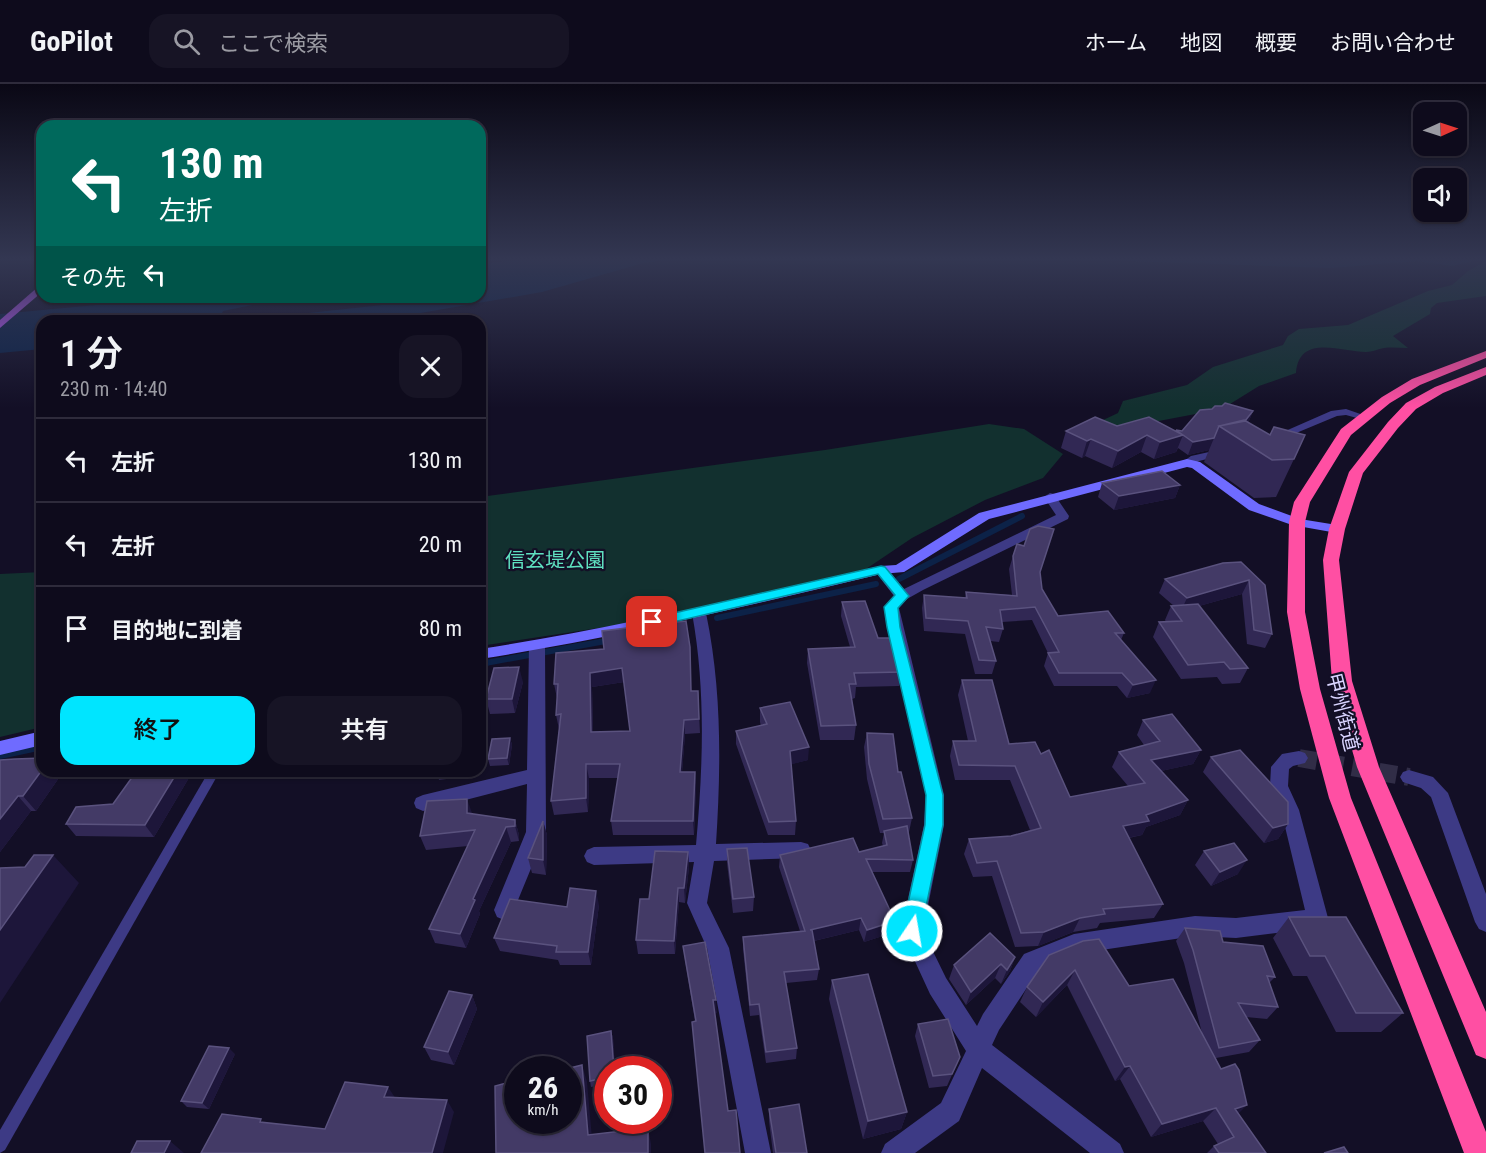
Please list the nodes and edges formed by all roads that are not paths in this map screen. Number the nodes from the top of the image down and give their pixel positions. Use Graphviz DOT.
graph roads {
  1 [pos="19,308"];
  2 [pos="0,324"];
  3 [pos="1486,354"];
  4 [pos="1486,370"];
  5 [pos="1364,417"];
  6 [pos="1264,442"];
  7 [pos="1239,449"];
  8 [pos="1187,463"];
  9 [pos="1050,497"];
  10 [pos="1297,522"];
  11 [pos="1337,530"];
  12 [pos="881,570"];
  13 [pos="902,596"];
  14 [pos="700,618"];
  15 [pos="537,653"];
  16 [pos="486,654"];
  17 [pos="36,739"];
  18 [pos="0,748"];
  19 [pos="1299,758"];
  20 [pos="536,775"];
  21 [pos="212,777"];
  22 [pos="1409,777"];
  23 [pos="423,803"];
  24 [pos="801,850"];
  25 [pos="705,853"];
  26 [pos="594,856"];
  27 [pos="504,910"];
  28 [pos="1486,922"];
  29 [pos="1486,1045"];
  30 [pos="979,1050"];
  31 [pos="0,1145"];
  32 [pos="758,1153"];
  33 [pos="894,1153"];
  34 [pos="1111,1153"];
  35 [pos="1479,1153"];
  1 -- 2 [label="main road"];
  3 -- 5 [label="highway, 甲州街道"];
  4 -- 11 [label="highway, 甲州街道"];
  5 -- 6 [label="street"];
  5 -- 10 [label="highway, 甲州街道"];
  7 -- 8 [label="street"];
  8 -- 9 [label="street"];
  8 -- 10 [label="street"];
  9 -- 12 [label="street"];
  9 -- 13 [label="street"];
  10 -- 11 [label="street"];
  10 -- 35 [label="highway, 甲州街道"];
  11 -- 29 [label="highway, 甲州街道"];
  12 -- 13 [label="street"];
  12 -- 14 [label="street"];
  13 -- 30 [label="street"];
  14 -- 15 [label="street"];
  14 -- 25 [label="street"];
  15 -- 16 [label="street"];
  15 -- 20 [label="street"];
  17 -- 18 [label="street"];
  19 -- 30 [label="street"];
  20 -- 23 [label="street"];
  20 -- 27 [label="street"];
  21 -- 31 [label="lane"];
  22 -- 28 [label="street"];
  24 -- 25 [label="street"];
  25 -- 26 [label="street"];
  25 -- 32 [label="street"];
  30 -- 33 [label="street"];
  30 -- 34 [label="street"];
}
